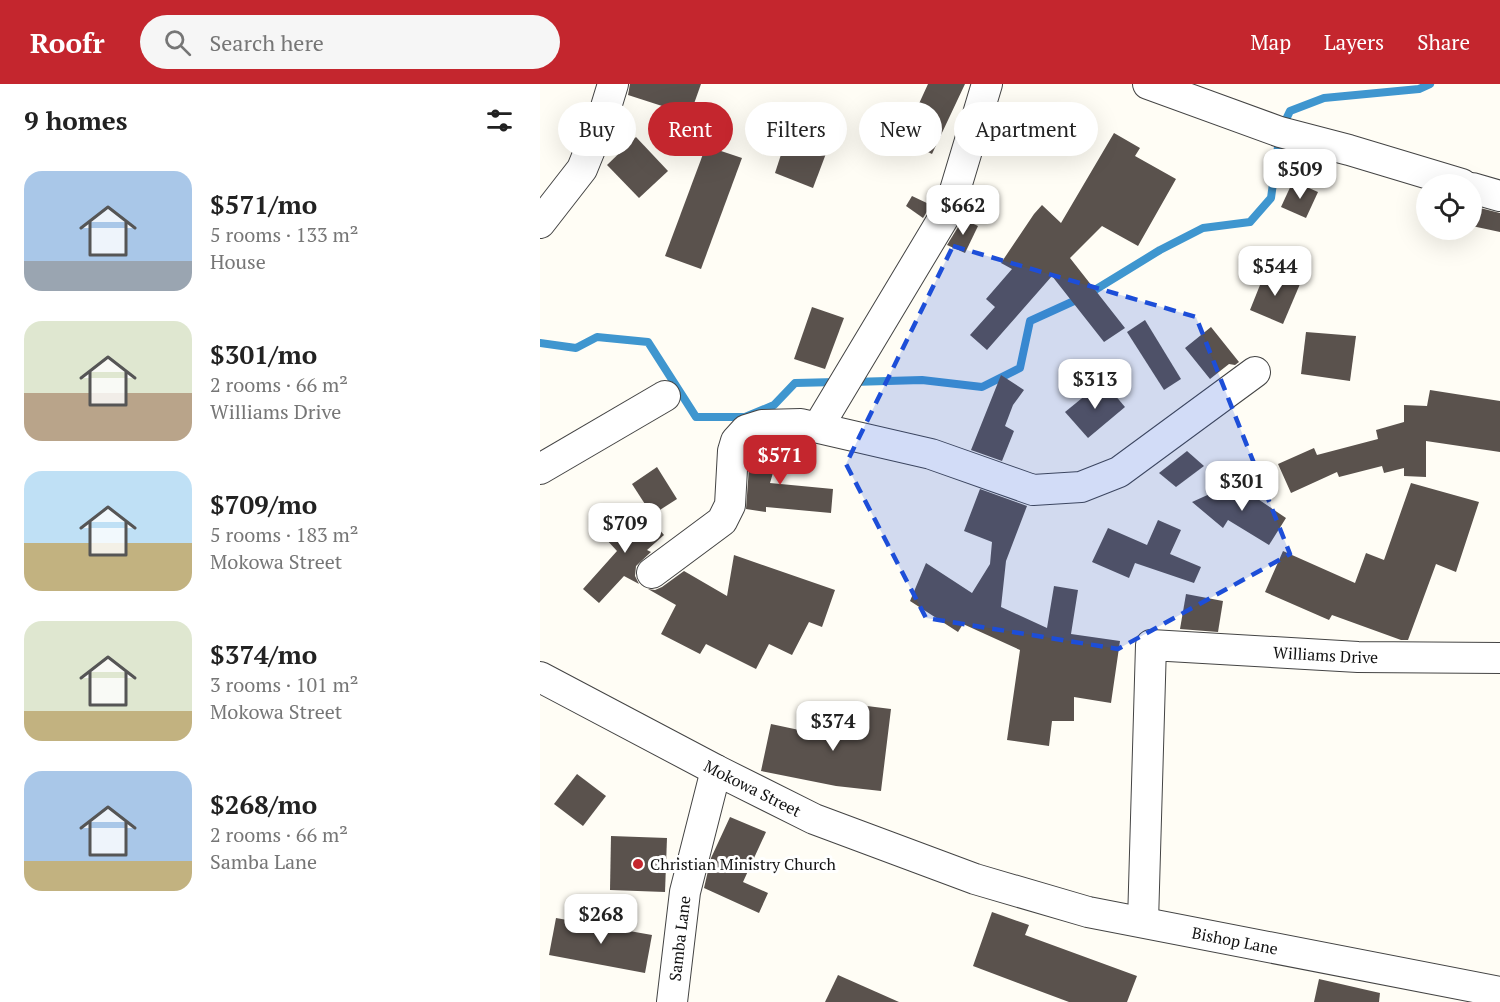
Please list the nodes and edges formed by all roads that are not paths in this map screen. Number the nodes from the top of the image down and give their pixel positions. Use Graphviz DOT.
graph roads {
  1 [pos="612,84"];
  2 [pos="987,84"];
  3 [pos="1148,84"];
  4 [pos="1429,174"];
  5 [pos="1482,191"];
  6 [pos="1500,196"];
  7 [pos="540,224"];
  8 [pos="1255,372"];
  9 [pos="665,396"];
  10 [pos="818,427"];
  11 [pos="540,469"];
  12 [pos="652,573"];
  13 [pos="1500,658"];
  14 [pos="540,677"];
  15 [pos="716,770"];
  16 [pos="975,879"];
  17 [pos="1143,922"];
  18 [pos="1500,992"];
  19 [pos="672,1002"];
  1 -- 7 [label="street"];
  2 -- 10 [label="street"];
  3 -- 4 [label="street"];
  5 -- 6 [label="street"];
  8 -- 10 [label="street"];
  9 -- 11 [label="street"];
  10 -- 12 [label="street"];
  13 -- 17 [label="street, Williams Drive"];
  14 -- 15 [label="street, Mokowa Street"];
  15 -- 16 [label="street, Mokowa Street"];
  15 -- 19 [label="street, Samba Lane"];
  16 -- 17 [label="street, Bishop Lane"];
  17 -- 18 [label="street, Bishop Lane"];
}
